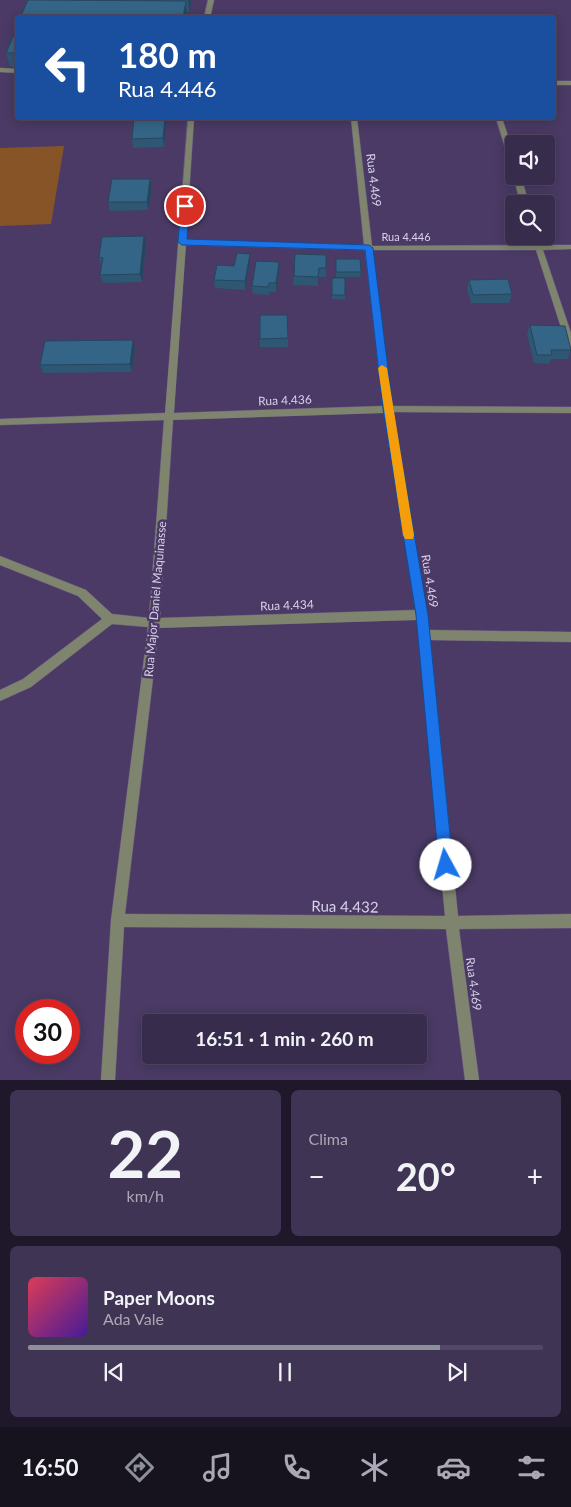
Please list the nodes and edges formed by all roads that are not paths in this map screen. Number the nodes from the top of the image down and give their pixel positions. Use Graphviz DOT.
graph roads {
  1 [pos="211,0"];
  2 [pos="208,15"];
  3 [pos="0,70"];
  4 [pos="15,71"];
  5 [pos="556,83"];
  6 [pos="571,84"];
  7 [pos="191,120"];
  8 [pos="354,120"];
  9 [pos="500,120"];
  10 [pos="505,137"];
  11 [pos="182,242"];
  12 [pos="539,247"];
  13 [pos="571,247"];
  14 [pos="369,248"];
  15 [pos="571,346"];
  16 [pos="388,409"];
  17 [pos="571,410"];
  18 [pos="170,415"];
  19 [pos="0,422"];
  20 [pos="0,560"];
  21 [pos="422,615"];
  22 [pos="110,619"];
  23 [pos="154,623"];
  24 [pos="424,635"];
  25 [pos="571,636"];
  26 [pos="0,696"];
  27 [pos="118,920"];
  28 [pos="571,921"];
  29 [pos="452,923"];
  30 [pos="108,1080"];
  31 [pos="472,1080"];
  1 -- 2 [label="street"];
  3 -- 4 [label="street"];
  5 -- 6 [label="street"];
  7 -- 11 [label="street, Rua Major Daniel Maquinasse"];
  8 -- 14 [label="street, Rua 4.469"];
  9 -- 10 [label="street"];
  11 -- 14 [label="street, Rua 4.446"];
  11 -- 18 [label="street, Rua Major Daniel Maquinasse"];
  12 -- 13 [label="street, Rua 4.446"];
  12 -- 14 [label="street, Rua 4.446"];
  12 -- 15 [label="street"];
  14 -- 16 [label="street, Rua 4.469"];
  16 -- 17 [label="street, Rua 4.436"];
  16 -- 18 [label="street, Rua 4.436"];
  16 -- 21 [label="street, Rua 4.469"];
  18 -- 19 [label="street, Rua 4.436"];
  18 -- 23 [label="street, Rua Major Daniel Maquinasse"];
  20 -- 22 [label="street"];
  21 -- 23 [label="street, Rua 4.434"];
  21 -- 24 [label="street, Rua 4.469"];
  22 -- 23 [label="street, Rua 4.434"];
  22 -- 26 [label="street"];
  23 -- 27 [label="street, Rua Major Daniel Maquinasse"];
  24 -- 25 [label="street"];
  24 -- 29 [label="street, Rua 4.469"];
  27 -- 29 [label="street, Rua 4.432"];
  27 -- 30 [label="street, Rua Major Daniel Maquinasse"];
  28 -- 29 [label="street, Rua 4.432"];
  29 -- 31 [label="street, Rua 4.469"];
}
